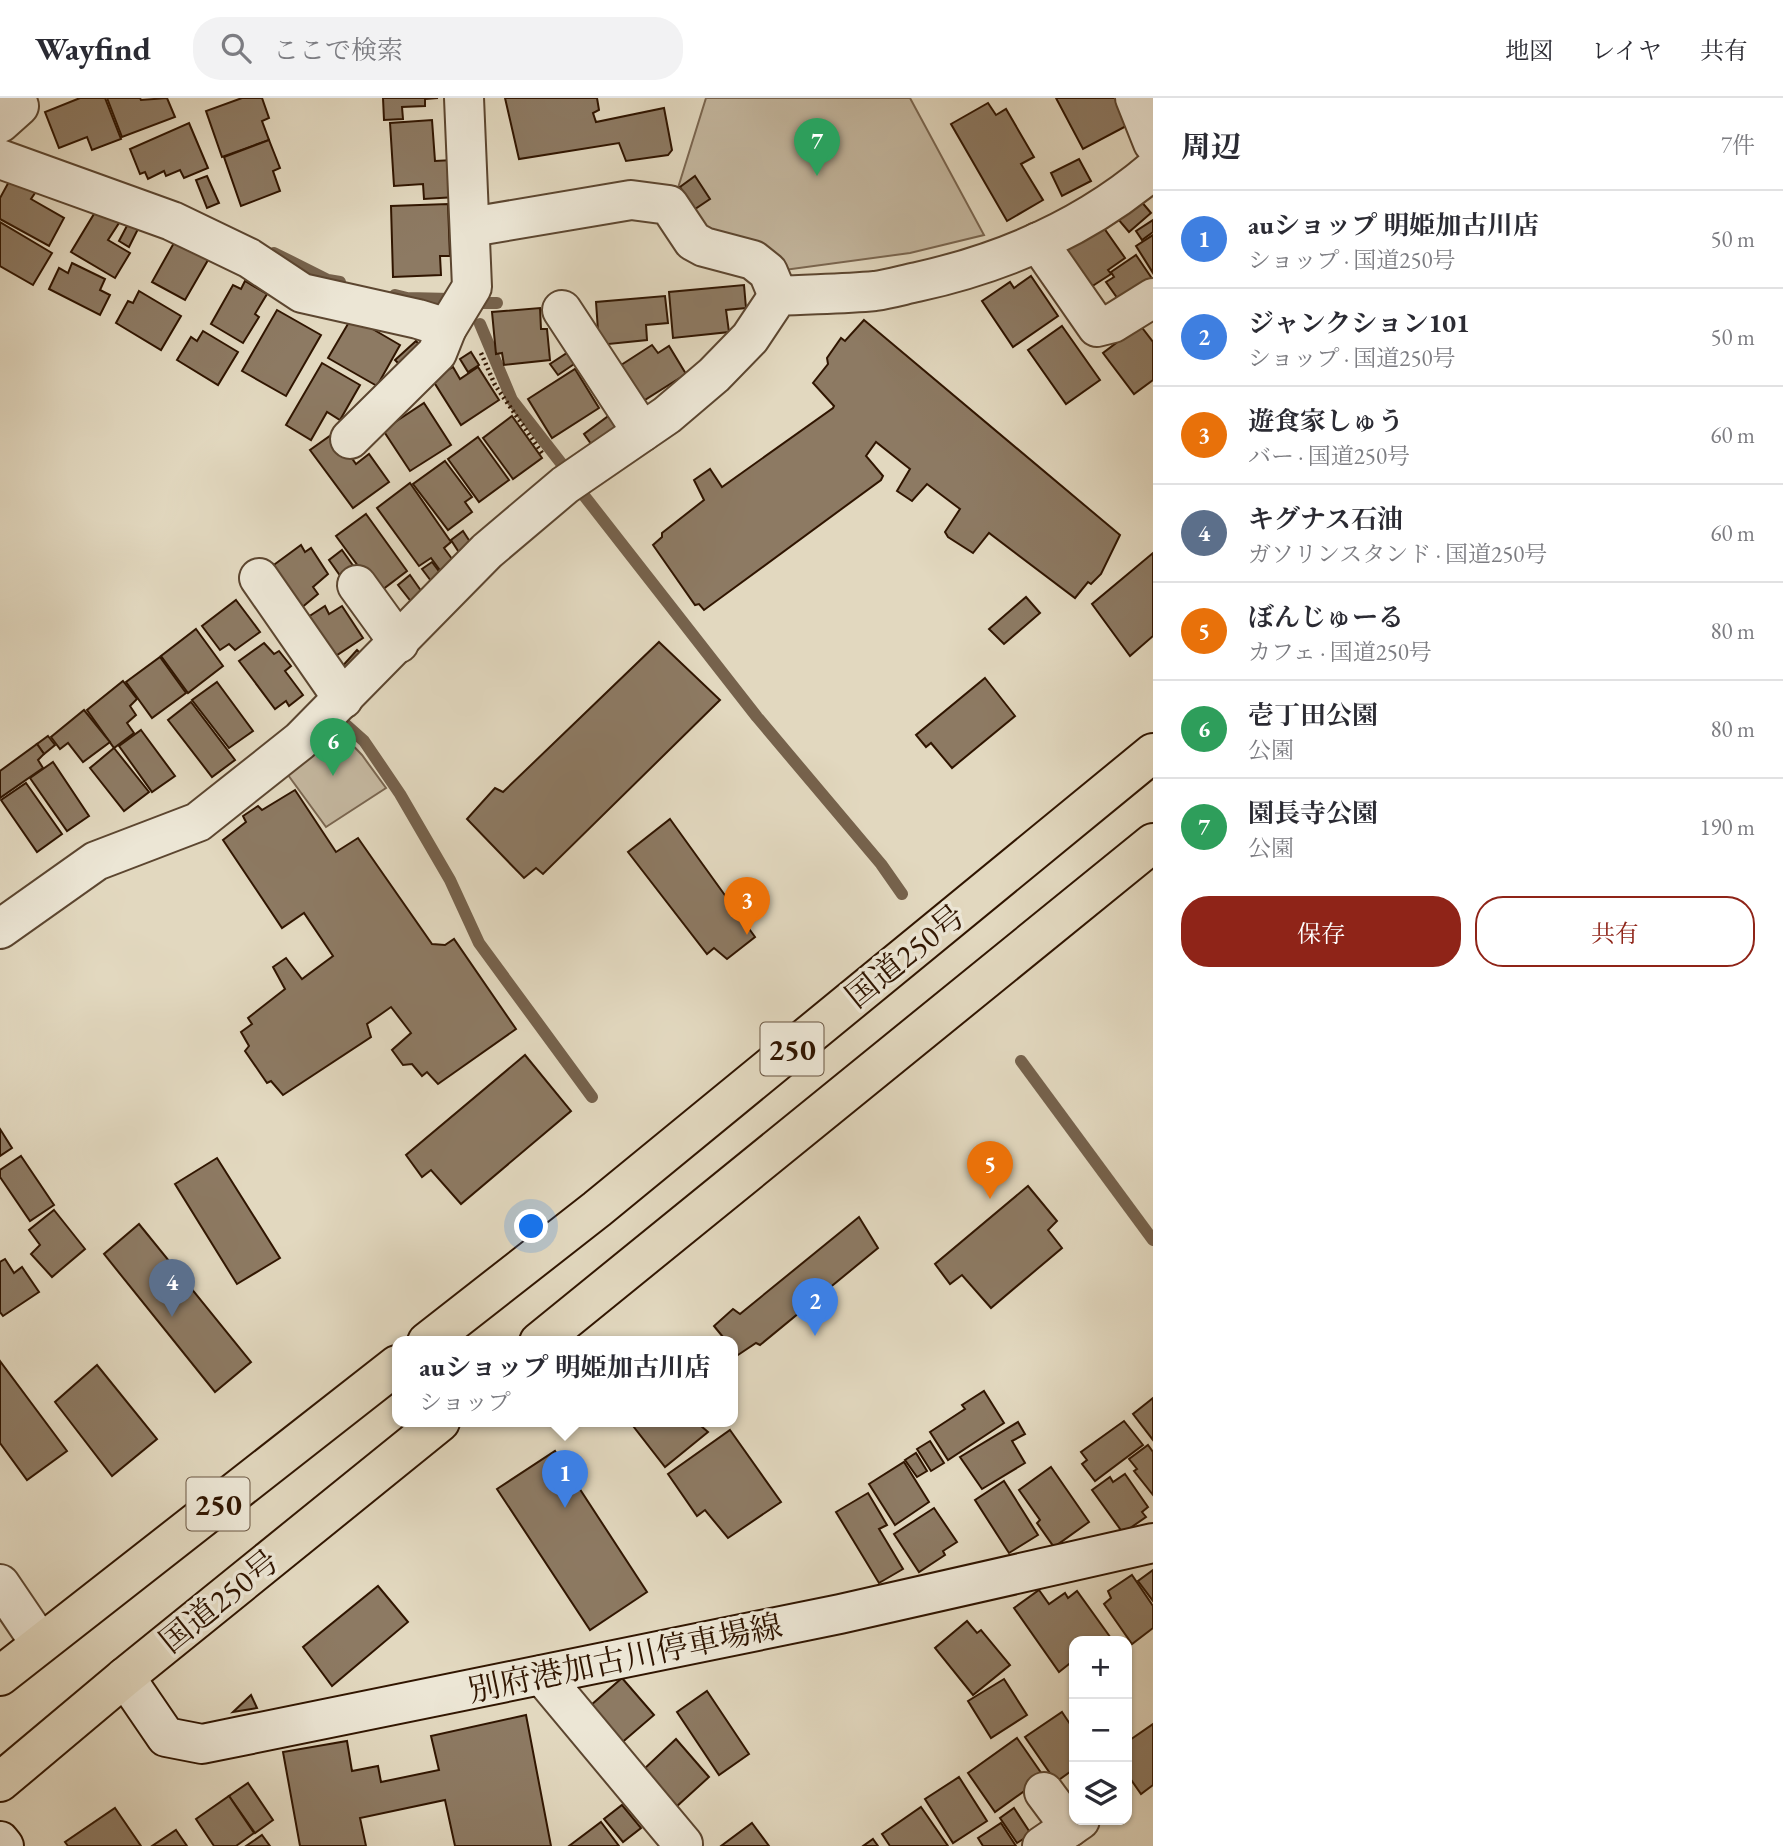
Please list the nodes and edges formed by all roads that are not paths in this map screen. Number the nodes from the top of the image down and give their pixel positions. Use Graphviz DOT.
graph roads {
  1 [pos="464,98"];
  2 [pos="1135,98"];
  3 [pos="1153,143"];
  4 [pos="0,159"];
  5 [pos="1153,170"];
  6 [pos="471,227"];
  7 [pos="1038,242"];
  8 [pos="778,296"];
  9 [pos="1153,298"];
  10 [pos="562,310"];
  11 [pos="447,328"];
  12 [pos="642,432"];
  13 [pos="350,439"];
  14 [pos="259,578"];
  15 [pos="357,586"];
  16 [pos="398,643"];
  17 [pos="342,699"];
  18 [pos="1153,753"];
  19 [pos="1153,843"];
  20 [pos="0,929"];
  21 [pos="435,1336"];
  22 [pos="546,1336"];
  23 [pos="392,1369"];
  24 [pos="434,1427"];
  25 [pos="1153,1543"];
  26 [pos="0,1584"];
  27 [pos="40,1643"];
  28 [pos="542,1675"];
  29 [pos="0,1676"];
  30 [pos="125,1677"];
  31 [pos="0,1782"];
  32 [pos="1044,1792"];
  33 [pos="1064,1831"];
  34 [pos="0,1841"];
  35 [pos="4,1846"];
  36 [pos="681,1846"];
  1 -- 6 [label="street"];
  2 -- 3 [label="street"];
  4 -- 11 [label="street"];
  5 -- 7 [label="street"];
  6 -- 8 [label="street"];
  6 -- 11 [label="street"];
  7 -- 8 [label="street"];
  7 -- 9 [label="street"];
  8 -- 12 [label="street"];
  10 -- 12 [label="street"];
  11 -- 13 [label="street"];
  12 -- 16 [label="street"];
  14 -- 17 [label="street"];
  15 -- 16 [label="street"];
  16 -- 17 [label="street"];
  17 -- 20 [label="street"];
  18 -- 21 [label="highway, 国道250号 / 250"];
  19 -- 22 [label="highway, 250"];
  23 -- 27 [label="highway, 250"];
  24 -- 30 [label="highway, 国道250号 / 250"];
  25 -- 28 [label="street, 別府港加古川停車場線"];
  26 -- 27 [label="street"];
  27 -- 29 [label="highway, 250"];
  28 -- 30 [label="street, 別府港加古川停車場線"];
  28 -- 36 [label="street"];
  30 -- 31 [label="highway, 国道250号 / 250"];
  32 -- 33 [label="street"];
  34 -- 35 [label="street"];
}
